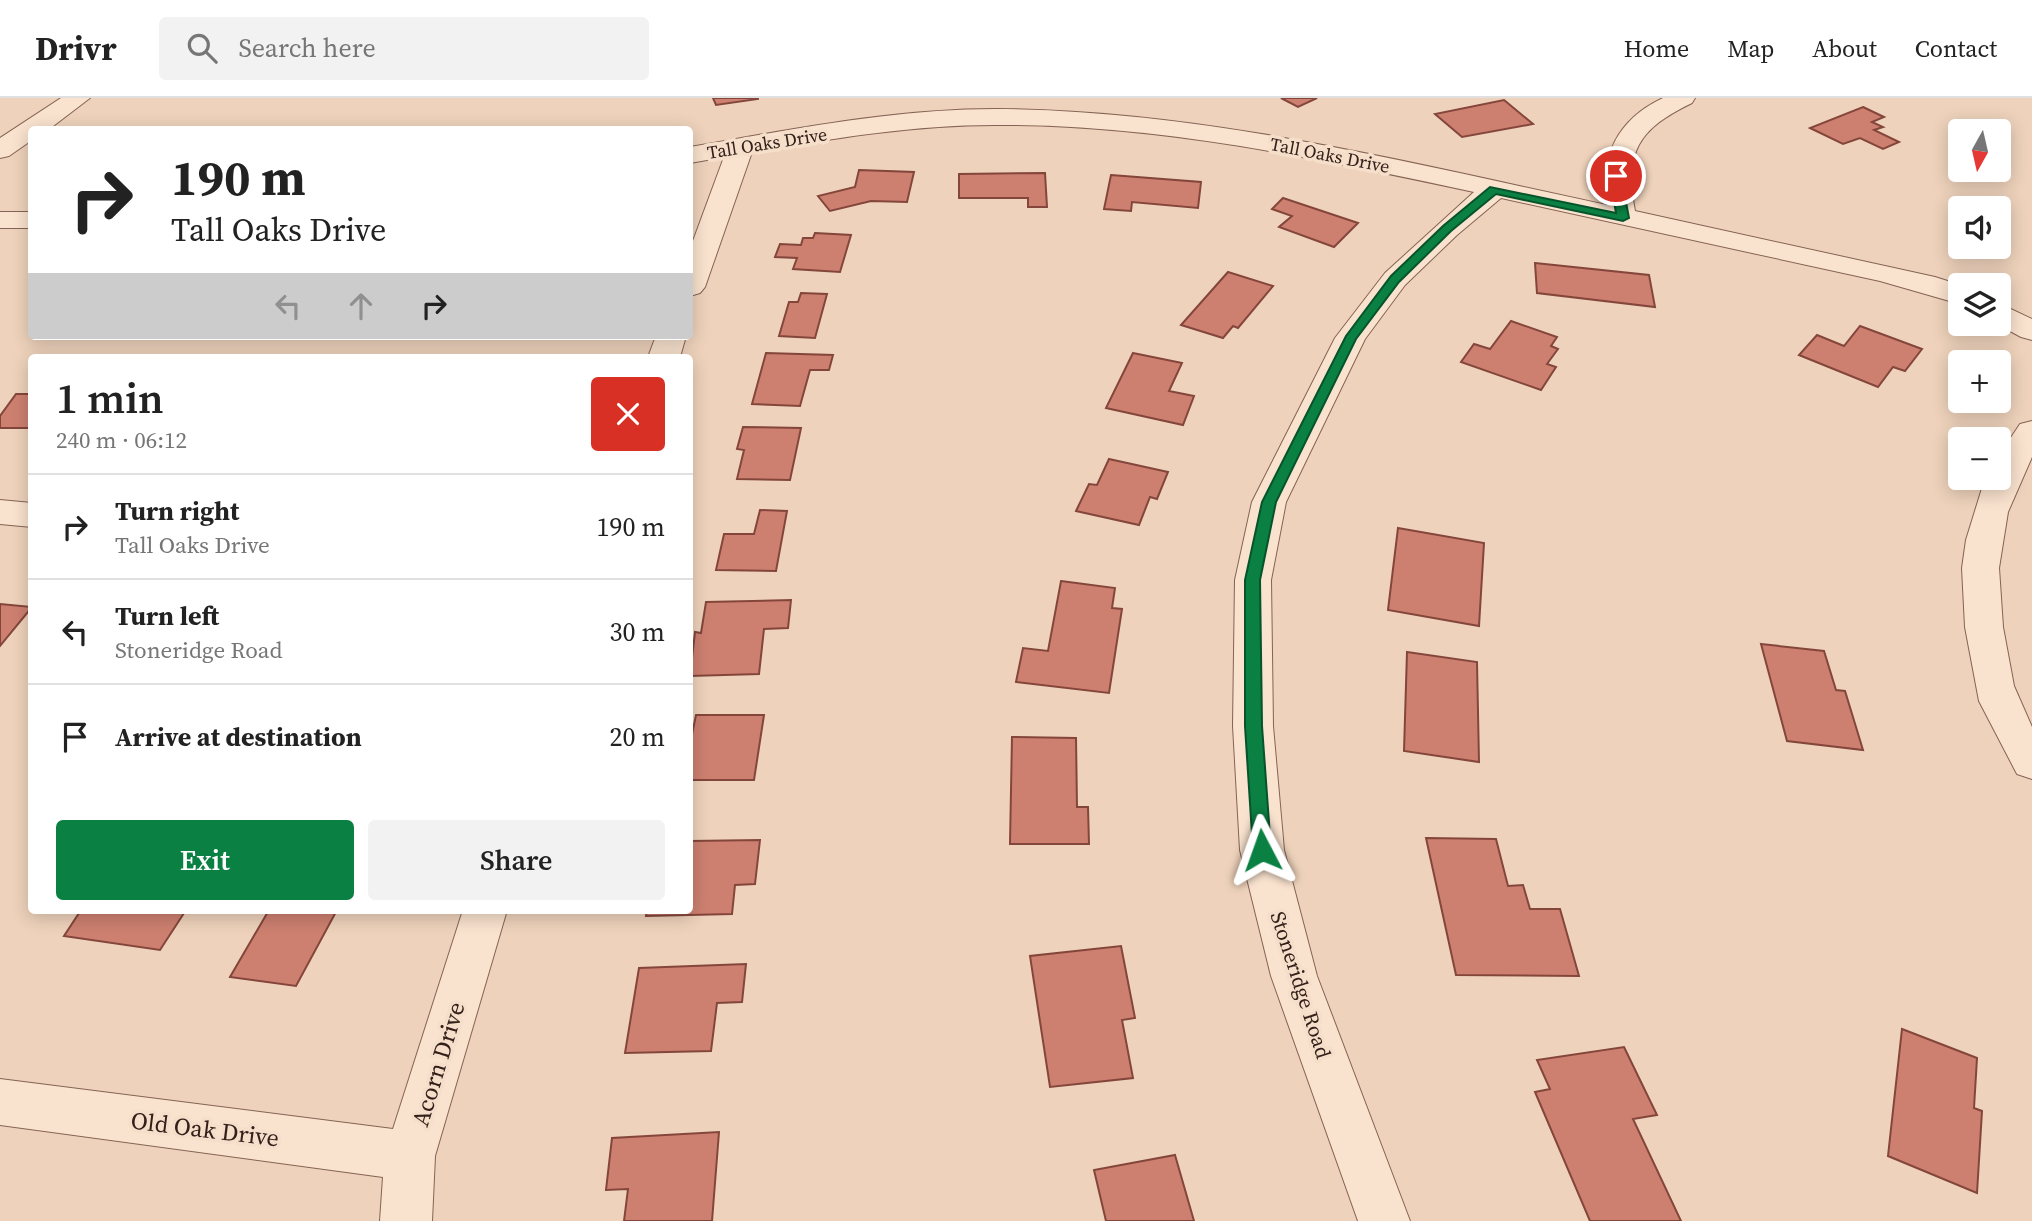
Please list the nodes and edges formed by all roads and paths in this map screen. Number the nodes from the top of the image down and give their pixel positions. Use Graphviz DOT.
graph roads {
  1 [pos="78,98"];
  2 [pos="1684,98"];
  3 [pos="1139,111"];
  4 [pos="36,126"];
  5 [pos="28,131"];
  6 [pos="741,147"];
  7 [pos="0,150"];
  8 [pos="693,155"];
  9 [pos="1494,190"];
  10 [pos="1623,218"];
  11 [pos="0,220"];
  12 [pos="28,220"];
  13 [pos="693,279"];
  14 [pos="1948,291"];
  15 [pos="2011,319"];
  16 [pos="2032,331"];
  17 [pos="2032,431"];
  18 [pos="0,512"];
  19 [pos="28,515"];
  20 [pos="2032,763"];
  21 [pos="484,914"];
  22 [pos="0,1102"];
  23 [pos="410,1156"];
  24 [pos="406,1221"];
  25 [pos="1384,1221"];
  1 -- 4 [label="street"];
  2 -- 10 [label="street"];
  3 -- 6 [label="street, Tall Oaks Drive"];
  3 -- 9 [label="street, Tall Oaks Drive"];
  5 -- 7 [label="street"];
  6 -- 8 [label="street, Tall Oaks Drive"];
  6 -- 13 [label="street"];
  9 -- 10 [label="street, Tall Oaks Drive"];
  9 -- 25 [label="street, Stoneridge Road"];
  10 -- 14 [label="street, Tall Oaks Drive"];
  11 -- 12 [label="street"];
  15 -- 16 [label="street"];
  17 -- 20 [label="street"];
  18 -- 19 [label="street"];
  21 -- 23 [label="street, Acorn Drive"];
  22 -- 23 [label="street, Old Oak Drive"];
  23 -- 24 [label="street, Acorn Drive"];
}
